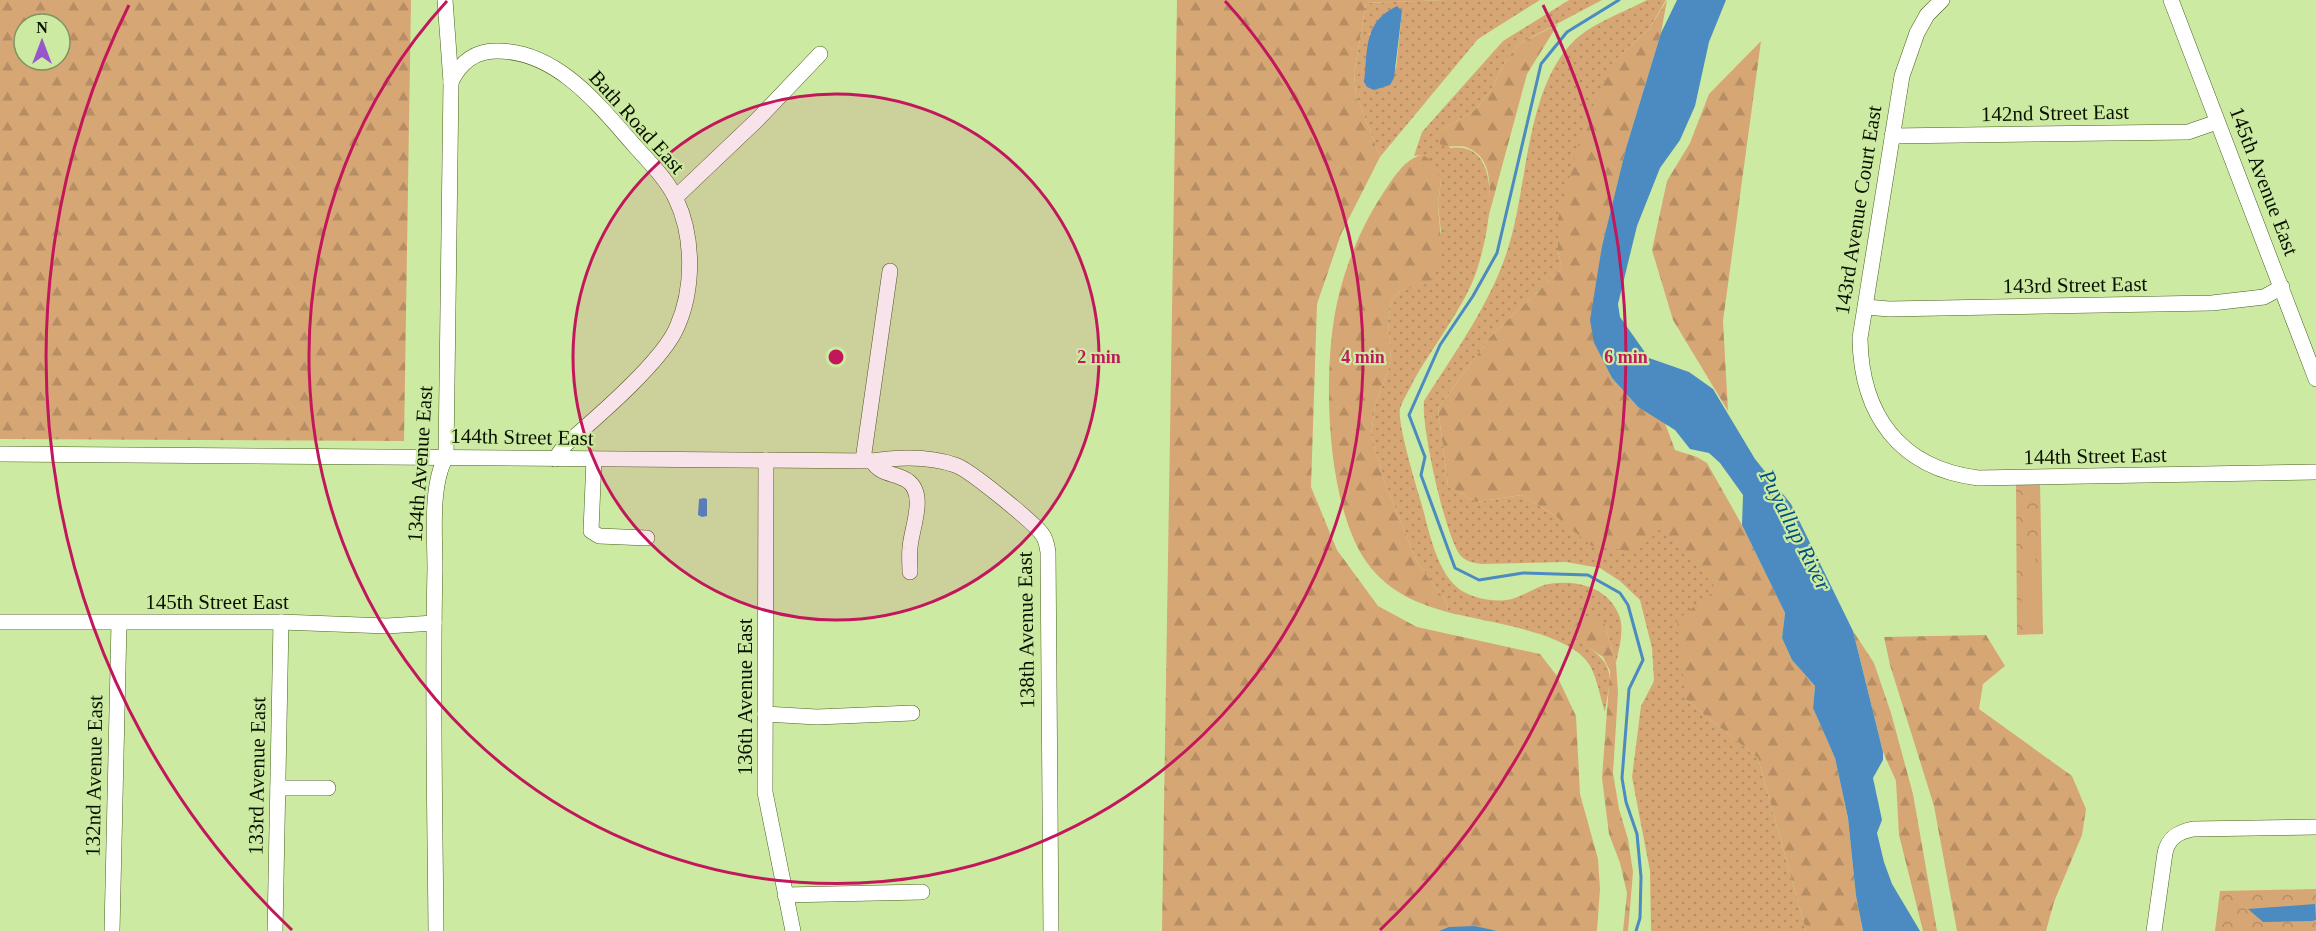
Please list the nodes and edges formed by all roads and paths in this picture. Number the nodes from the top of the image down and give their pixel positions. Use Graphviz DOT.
graph roads {
  1 [pos="445,0"];
  2 [pos="1942,0"];
  3 [pos="2171,0"];
  4 [pos="820,54"];
  5 [pos="451,82"];
  6 [pos="2217,122"];
  7 [pos="1892,136"];
  8 [pos="676,197"];
  9 [pos="890,271"];
  10 [pos="2282,287"];
  11 [pos="1866,307"];
  12 [pos="2316,379"];
  13 [pos="1889,432"];
  14 [pos="0,454"];
  15 [pos="446,457"];
  16 [pos="555,459"];
  17 [pos="594,459"];
  18 [pos="766,460"];
  19 [pos="868,461"];
  20 [pos="2316,472"];
  21 [pos="647,538"];
  22 [pos="910,572"];
  23 [pos="0,622"];
  24 [pos="281,622"];
  25 [pos="119,623"];
  26 [pos="434,623"];
  27 [pos="912,713"];
  28 [pos="765,714"];
  29 [pos="278,788"];
  30 [pos="328,788"];
  31 [pos="2316,827"];
  32 [pos="922,892"];
  33 [pos="785,895"];
  34 [pos="112,931"];
  35 [pos="275,931"];
  36 [pos="436,931"];
  37 [pos="793,931"];
  38 [pos="1051,931"];
  39 [pos="2154,931"];
  1 -- 5 [label="street, 134th Avenue East"];
  2 -- 7 [label="street, 143rd Avenue Court East"];
  3 -- 6 [label="street, 145th Avenue East"];
  4 -- 8 [label="street"];
  5 -- 8 [label="street, Bath Road East"];
  5 -- 15 [label="street, 134th Avenue East"];
  6 -- 7 [label="street, 142nd Street East"];
  6 -- 10 [label="street, 145th Avenue East"];
  7 -- 11 [label="street, 143rd Avenue Court East"];
  8 -- 16 [label="street, Bath Road East"];
  9 -- 19 [label="street"];
  10 -- 11 [label="street, 143rd Street East"];
  10 -- 12 [label="street, 145th Avenue East"];
  11 -- 13 [label="street, 143rd Avenue Court East"];
  13 -- 20 [label="street, 144th Street East"];
  14 -- 15 [label="street, 144th Street East"];
  15 -- 16 [label="street, 144th Street East"];
  15 -- 26 [label="street, 134th Avenue East"];
  16 -- 17 [label="street, 144th Street East"];
  17 -- 18 [label="street, 144th Street East"];
  17 -- 21 [label="street"];
  18 -- 19 [label="street, 144th Street East"];
  18 -- 28 [label="street, 136th Avenue East"];
  19 -- 22 [label="street"];
  19 -- 38 [label="street, 138th Avenue East"];
  23 -- 25 [label="street, 145th Street East"];
  24 -- 25 [label="street, 145th Street East"];
  24 -- 26 [label="street, 145th Street East"];
  24 -- 29 [label="street, 133rd Avenue East"];
  25 -- 34 [label="street, 132nd Avenue East"];
  26 -- 36 [label="street, 134th Avenue East"];
  27 -- 28 [label="street"];
  28 -- 33 [label="street, 136th Avenue East"];
  29 -- 30 [label="street"];
  29 -- 35 [label="street, 133rd Avenue East"];
  31 -- 39 [label="street"];
  32 -- 33 [label="street"];
  33 -- 37 [label="street, 136th Avenue East"];
}
